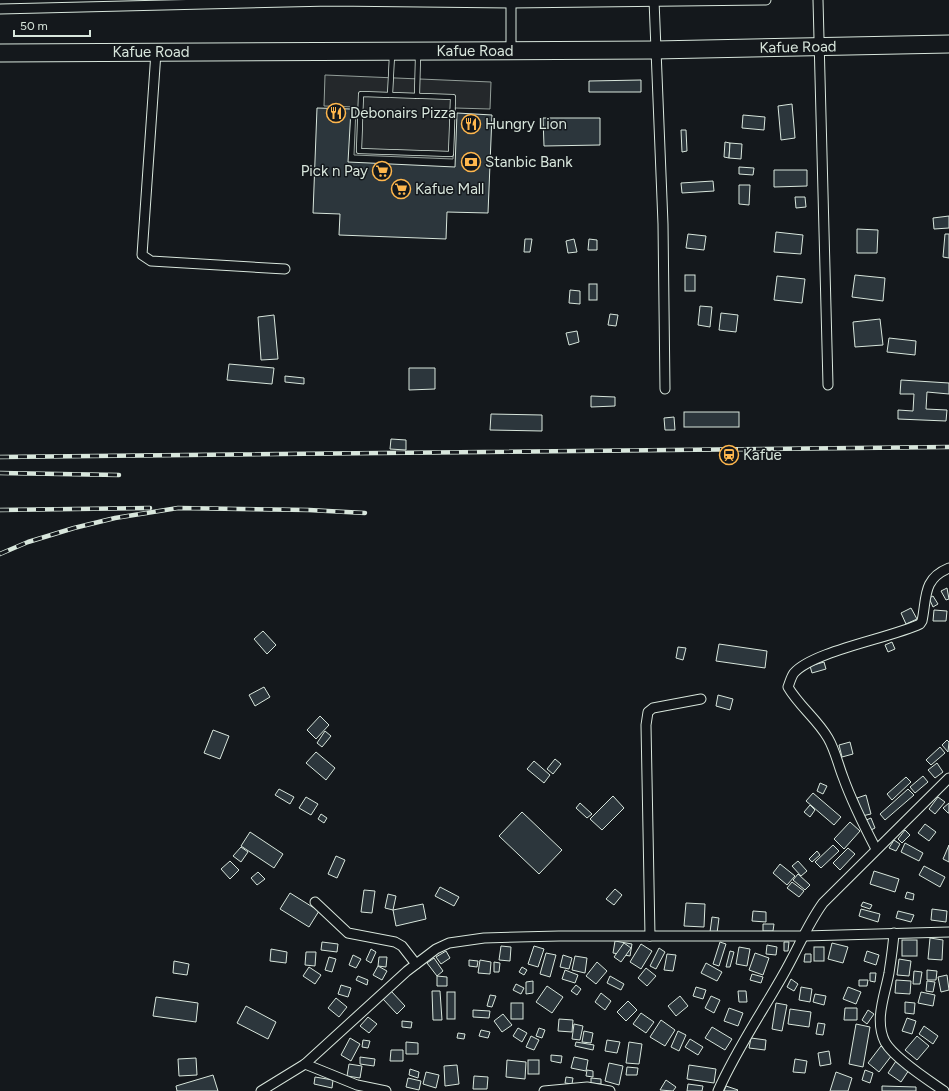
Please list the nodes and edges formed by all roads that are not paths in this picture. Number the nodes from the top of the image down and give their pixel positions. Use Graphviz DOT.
graph roads {
  1 [pos="331,0"];
  2 [pos="766,0"];
  3 [pos="818,0"];
  4 [pos="654,1"];
  5 [pos="511,3"];
  6 [pos="75,4"];
  7 [pos="0,9"];
  8 [pos="949,44"];
  9 [pos="819,46"];
  10 [pos="511,50"];
  11 [pos="655,50"];
  12 [pos="392,51"];
  13 [pos="418,51"];
  14 [pos="156,52"];
  15 [pos="0,53"];
  16 [pos="390,95"];
  17 [pos="417,96"];
  18 [pos="285,269"];
  19 [pos="828,385"];
  20 [pos="666,389"];
  21 [pos="949,568"];
  22 [pos="701,699"];
  23 [pos="949,778"];
  24 [pos="876,849"];
  25 [pos="316,902"];
  26 [pos="949,932"];
  27 [pos="894,933"];
  28 [pos="650,936"];
  29 [pos="804,936"];
  30 [pos="416,964"];
  31 [pos="304,1064"];
  32 [pos="261,1091"];
  33 [pos="386,1091"];
  34 [pos="544,1091"];
  35 [pos="610,1091"];
  36 [pos="718,1091"];
  37 [pos="944,1091"];
  1 -- 5 [label="street"];
  1 -- 6 [label="street"];
  2 -- 4 [label="street"];
  3 -- 9 [label="street"];
  4 -- 5 [label="street"];
  4 -- 11 [label="street"];
  5 -- 10 [label="street"];
  6 -- 7 [label="street"];
  8 -- 9 [label="highway, Kafue Road"];
  9 -- 11 [label="highway, Kafue Road"];
  9 -- 19 [label="street"];
  10 -- 11 [label="highway, Kafue Road"];
  10 -- 13 [label="highway, Kafue Road"];
  11 -- 20 [label="street"];
  12 -- 13 [label="highway, Kafue Road"];
  12 -- 14 [label="highway, Kafue Road"];
  12 -- 16 [label="lane"];
  13 -- 17 [label="lane"];
  14 -- 15 [label="highway, Kafue Road"];
  14 -- 18 [label="street"];
  16 -- 17 [label="lane"];
  16 -- 17 [label="lane"];
  21 -- 24 [label="street"];
  22 -- 28 [label="street"];
  23 -- 24 [label="street"];
  24 -- 29 [label="street"];
  25 -- 30 [label="street"];
  26 -- 27 [label="street"];
  27 -- 29 [label="street"];
  27 -- 37 [label="street"];
  28 -- 29 [label="street"];
  28 -- 30 [label="street"];
  29 -- 36 [label="street"];
  30 -- 31 [label="street"];
  31 -- 32 [label="street"];
  31 -- 33 [label="street"];
  34 -- 35 [label="street"];
}
